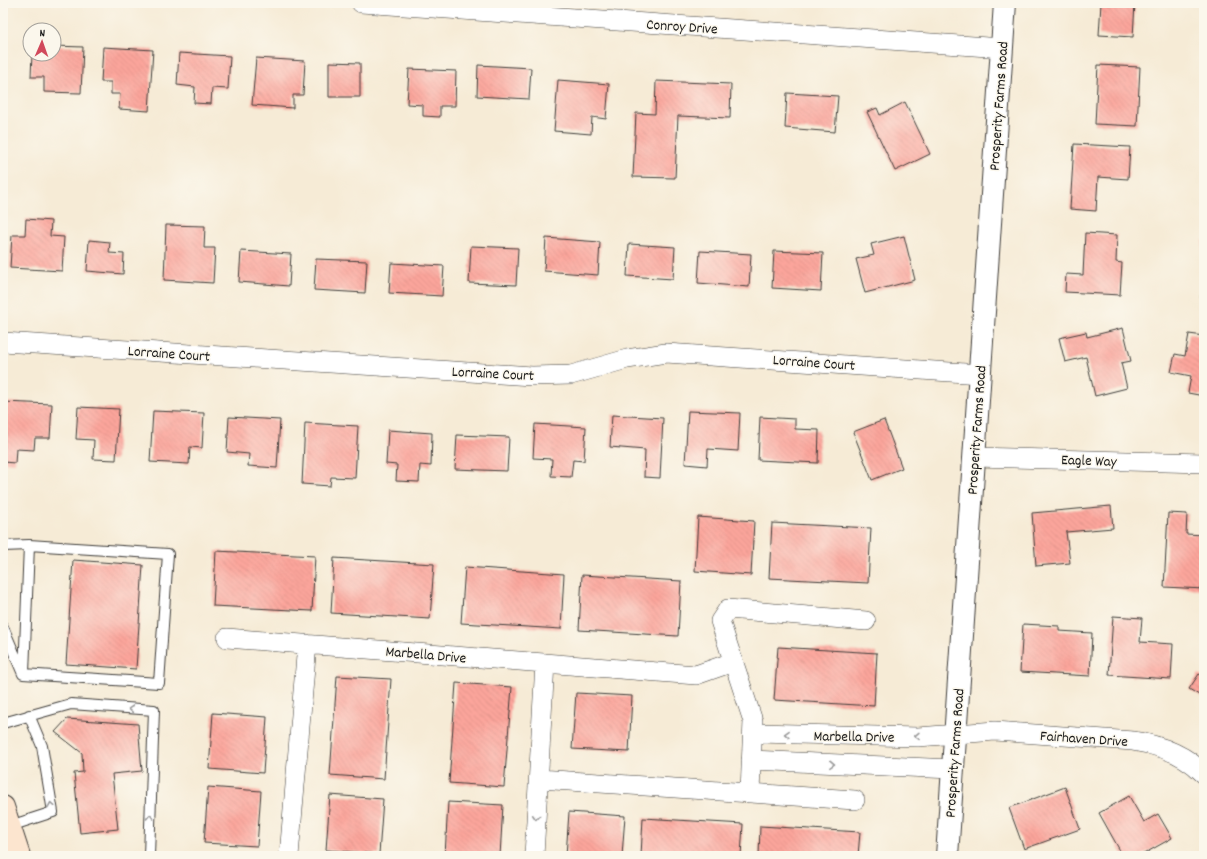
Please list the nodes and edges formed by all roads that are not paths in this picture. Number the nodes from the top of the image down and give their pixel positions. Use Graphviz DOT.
graph roads {
  1 [pos="361,3"];
  2 [pos="1005,3"];
  3 [pos="1002,48"];
  4 [pos="3,342"];
  5 [pos="980,374"];
  6 [pos="974,457"];
  7 [pos="1204,463"];
  8 [pos="28,545"];
  9 [pos="3,546"];
  10 [pos="866,621"];
  11 [pos="3,627"];
  12 [pos="227,638"];
  13 [pos="307,644"];
  14 [pos="733,662"];
  15 [pos="545,663"];
  16 [pos="24,674"];
  17 [pos="29,715"];
  18 [pos="3,723"];
  19 [pos="753,733"];
  20 [pos="956,734"];
  21 [pos="751,760"];
  22 [pos="952,769"];
  23 [pos="1204,774"];
  24 [pos="538,779"];
  25 [pos="750,792"];
  26 [pos="855,800"];
  27 [pos="6,817"];
  28 [pos="20,856"];
  29 [pos="149,856"];
  30 [pos="289,856"];
  31 [pos="534,856"];
  32 [pos="947,856"];
  1 -- 3 [label="street, Conroy Drive"];
  2 -- 3 [label="street, Prosperity Farms Road"];
  3 -- 5 [label="street, Prosperity Farms Road"];
  4 -- 5 [label="street, Lorraine Court"];
  5 -- 6 [label="street, Prosperity Farms Road"];
  6 -- 7 [label="street, Eagle Way"];
  6 -- 20 [label="street, Prosperity Farms Road"];
  8 -- 9 [label="lane"];
  8 -- 16 [label="lane"];
  8 -- 16 [label="lane"];
  10 -- 14 [label="street"];
  11 -- 16 [label="lane"];
  12 -- 13 [label="street, Marbella Drive"];
  13 -- 15 [label="street, Marbella Drive"];
  13 -- 30 [label="street"];
  14 -- 15 [label="street, Marbella Drive"];
  14 -- 19 [label="street"];
  15 -- 24 [label="street"];
  17 -- 18 [label="lane"];
  27 -- 17 [label="lane, one-way"];
  29 -- 17 [label="lane, one-way"];
  20 -- 19 [label="street, Marbella Drive, one-way"];
  19 -- 21 [label="street"];
  20 -- 22 [label="street, Prosperity Farms Road"];
  20 -- 23 [label="street, Fairhaven Drive"];
  21 -- 22 [label="street, Marbella Drive, one-way"];
  21 -- 25 [label="street"];
  22 -- 32 [label="street, Prosperity Farms Road"];
  24 -- 25 [label="street"];
  24 -- 31 [label="street, one-way"];
  25 -- 26 [label="street"];
  27 -- 28 [label="main road"];
}
